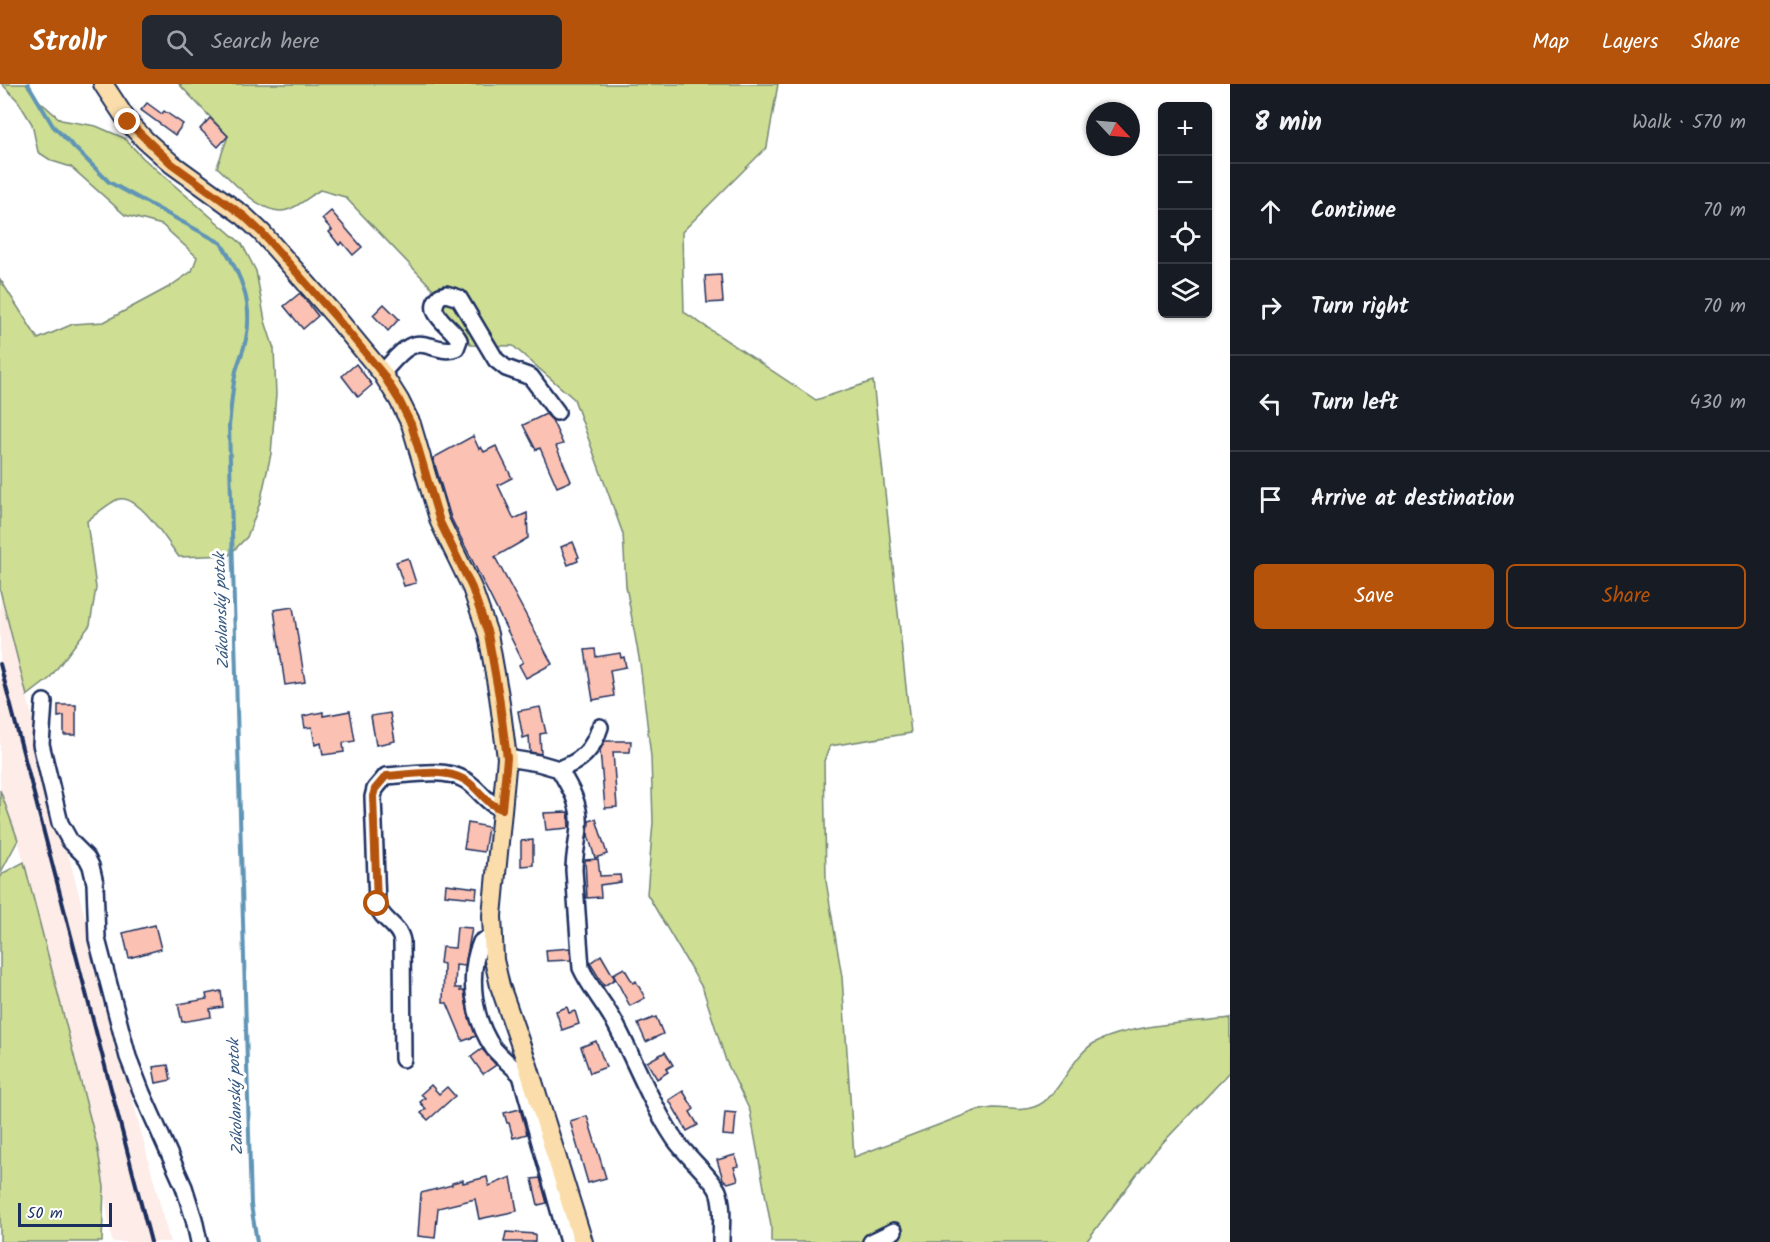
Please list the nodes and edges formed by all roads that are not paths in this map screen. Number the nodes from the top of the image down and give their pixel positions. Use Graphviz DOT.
graph roads {
  1 [pos="103,84"];
  2 [pos="382,373"];
  3 [pos="557,412"];
  4 [pos="44,702"];
  5 [pos="600,727"];
  6 [pos="507,758"];
  7 [pos="559,770"];
  8 [pos="502,809"];
  9 [pos="492,937"];
  10 [pos="403,1059"];
  11 [pos="524,1071"];
  12 [pos="894,1231"];
  13 [pos="199,1242"];
  14 [pos="568,1242"];
  15 [pos="583,1242"];
  16 [pos="721,1242"];
  17 [pos="871,1242"];
  1 -- 2 [label="main road"];
  2 -- 3 [label="street"];
  2 -- 6 [label="main road"];
  4 -- 13 [label="street"];
  5 -- 7 [label="street"];
  6 -- 7 [label="street"];
  6 -- 8 [label="main road"];
  7 -- 16 [label="street"];
  8 -- 9 [label="main road"];
  8 -- 10 [label="street"];
  9 -- 11 [label="main road"];
  9 -- 11 [label="street"];
  11 -- 14 [label="street"];
  11 -- 15 [label="main road"];
  12 -- 17 [label="street"];
}
